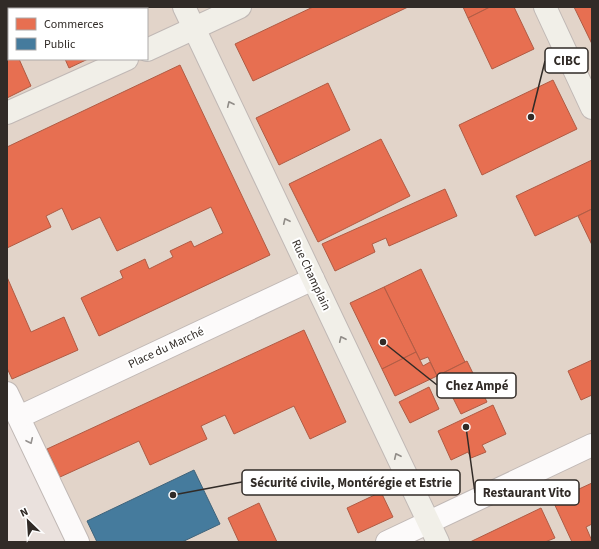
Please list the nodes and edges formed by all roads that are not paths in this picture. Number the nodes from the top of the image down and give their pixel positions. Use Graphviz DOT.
graph roads {
  1 [pos="184,7"];
  2 [pos="240,7"];
  3 [pos="545,7"];
  4 [pos="195,29"];
  5 [pos="148,50"];
  6 [pos="125,60"];
  7 [pos="592,108"];
  8 [pos="7,113"];
  9 [pos="313,279"];
  10 [pos="7,393"];
  11 [pos="19,417"];
  12 [pos="592,445"];
  13 [pos="429,522"];
  14 [pos="78,542"];
  15 [pos="387,542"];
  16 [pos="438,542"];
  1 -- 4 [label="street, Rue Champlain"];
  2 -- 4 [label="street"];
  3 -- 7 [label="street"];
  4 -- 5 [label="street"];
  9 -- 4 [label="street, Rue Champlain, one-way"];
  6 -- 8 [label="street"];
  9 -- 11 [label="street, Place du Marché"];
  13 -- 9 [label="street, Rue Champlain, one-way"];
  10 -- 11 [label="street"];
  11 -- 14 [label="street, one-way"];
  12 -- 13 [label="street"];
  13 -- 15 [label="street"];
  13 -- 16 [label="street, Rue Champlain"];
}
